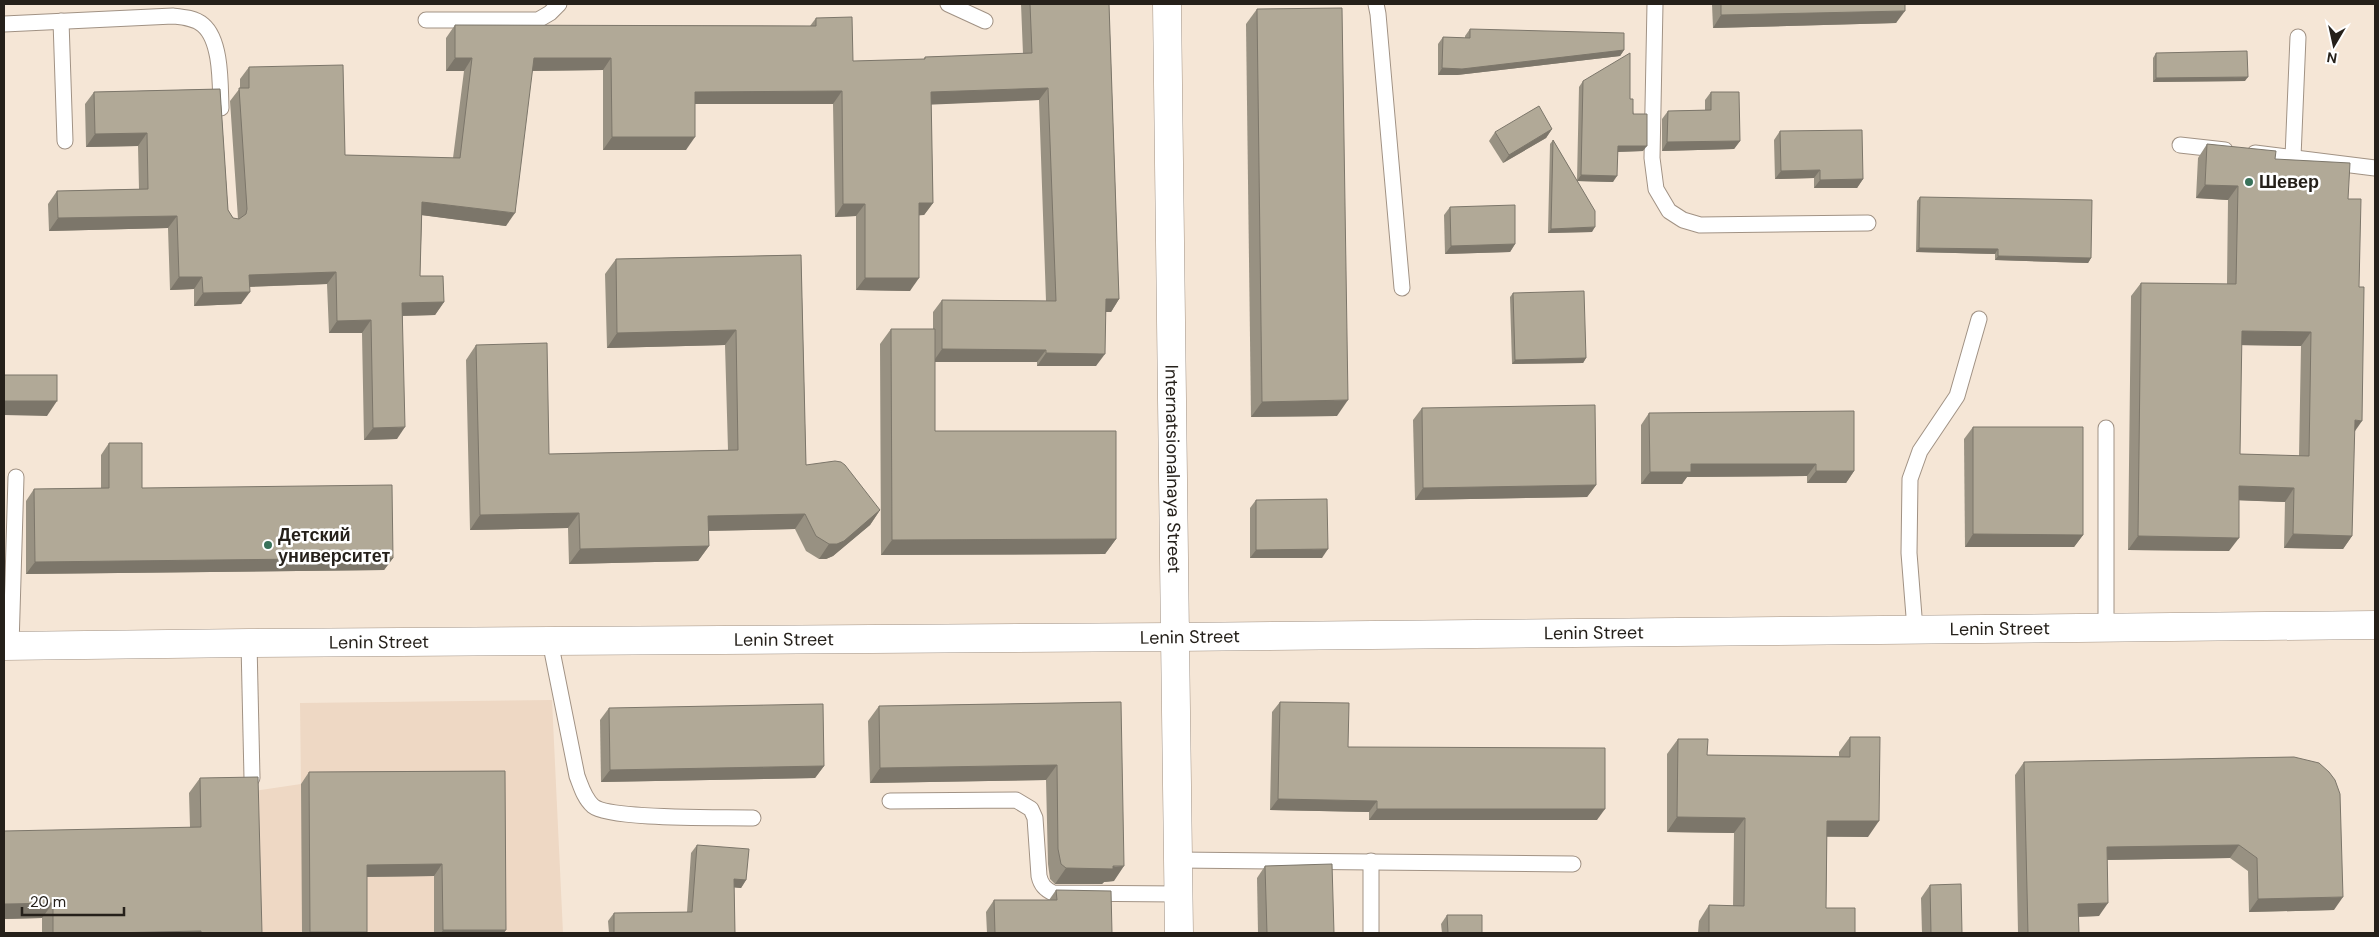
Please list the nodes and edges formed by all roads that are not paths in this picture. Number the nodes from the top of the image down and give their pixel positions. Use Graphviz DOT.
graph roads {
  1 [pos="559,4"];
  2 [pos="948,4"];
  3 [pos="1166,4"];
  4 [pos="1376,4"];
  5 [pos="1655,4"];
  6 [pos="173,10"];
  7 [pos="426,20"];
  8 [pos="61,21"];
  9 [pos="985,21"];
  10 [pos="4,24"];
  11 [pos="2298,37"];
  12 [pos="222,124"];
  13 [pos="65,141"];
  14 [pos="2180,144"];
  15 [pos="2293,157"];
  16 [pos="2375,168"];
  17 [pos="1868,223"];
  18 [pos="1402,288"];
  19 [pos="1979,319"];
  20 [pos="2106,428"];
  21 [pos="16,477"];
  22 [pos="2375,624"];
  23 [pos="2106,627"];
  24 [pos="1915,629"];
  25 [pos="1175,637"];
  26 [pos="550,641"];
  27 [pos="249,643"];
  28 [pos="7,646"];
  29 [pos="252,778"];
  30 [pos="890,800"];
  31 [pos="753,818"];
  32 [pos="1178,860"];
  33 [pos="1371,861"];
  34 [pos="1573,864"];
  35 [pos="1178,894"];
  36 [pos="1179,933"];
  37 [pos="1371,933"];
  1 -- 7 [label="lane"];
  2 -- 9 [label="lane"];
  3 -- 25 [label="street, Internatsionalnaya Street"];
  4 -- 18 [label="lane"];
  5 -- 17 [label="lane"];
  6 -- 8 [label="lane"];
  6 -- 12 [label="lane"];
  8 -- 10 [label="lane"];
  8 -- 13 [label="lane"];
  11 -- 15 [label="lane"];
  14 -- 15 [label="lane"];
  15 -- 16 [label="lane"];
  19 -- 24 [label="lane"];
  20 -- 23 [label="lane"];
  21 -- 28 [label="lane"];
  22 -- 23 [label="street, Lenin Street"];
  23 -- 24 [label="street, Lenin Street"];
  24 -- 25 [label="street, Lenin Street"];
  25 -- 26 [label="street, Lenin Street"];
  25 -- 32 [label="street, Internatsionalnaya Street"];
  26 -- 27 [label="street, Lenin Street"];
  26 -- 31 [label="lane"];
  27 -- 28 [label="street, Lenin Street"];
  27 -- 29 [label="lane"];
  30 -- 35 [label="lane"];
  32 -- 33 [label="lane"];
  32 -- 35 [label="street, Internatsionalnaya Street"];
  33 -- 34 [label="lane"];
  33 -- 37 [label="lane"];
  35 -- 36 [label="street, Internatsionalnaya Street"];
}
